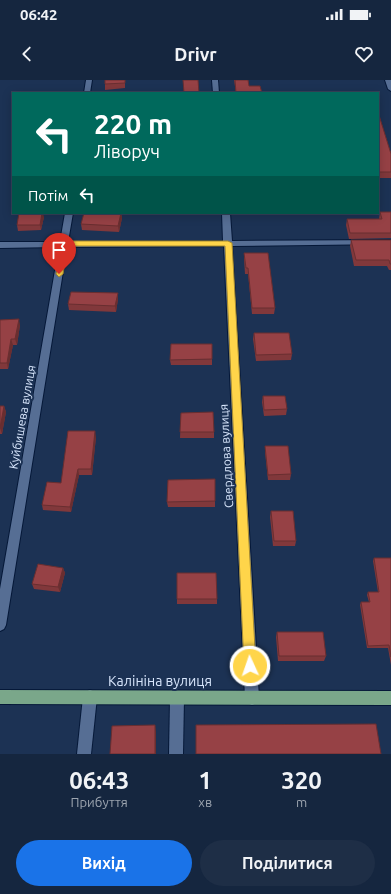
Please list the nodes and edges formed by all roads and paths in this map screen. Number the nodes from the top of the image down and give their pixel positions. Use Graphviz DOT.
graph roads {
  1 [pos="89,80"];
  2 [pos="215,80"];
  3 [pos="388,80"];
  4 [pos="391,88"];
  5 [pos="87,92"];
  6 [pos="216,92"];
  7 [pos="69,214"];
  8 [pos="226,214"];
  9 [pos="391,242"];
  10 [pos="228,243"];
  11 [pos="64,244"];
  12 [pos="0,245"];
  13 [pos="0,625"];
  14 [pos="0,697"];
  15 [pos="90,697"];
  16 [pos="177,698"];
  17 [pos="252,698"];
  18 [pos="391,698"];
  19 [pos="84,754"];
  20 [pos="176,754"];
  1 -- 5 [label="street"];
  2 -- 6 [label="street"];
  3 -- 4 [label="street"];
  7 -- 11 [label="street, Куйбишева вулиця"];
  8 -- 10 [label="street, Свердлова вулиця"];
  9 -- 10 [label="street"];
  10 -- 11 [label="street"];
  10 -- 17 [label="street, Свердлова вулиця"];
  11 -- 12 [label="street"];
  11 -- 13 [label="street, Куйбишева вулиця"];
  14 -- 15 [label="main road, Калініна вулиця"];
  15 -- 16 [label="main road, Калініна вулиця"];
  15 -- 19 [label="street"];
  16 -- 17 [label="main road, Калініна вулиця"];
  16 -- 20 [label="street"];
  17 -- 18 [label="main road, Калініна вулиця"];
}
